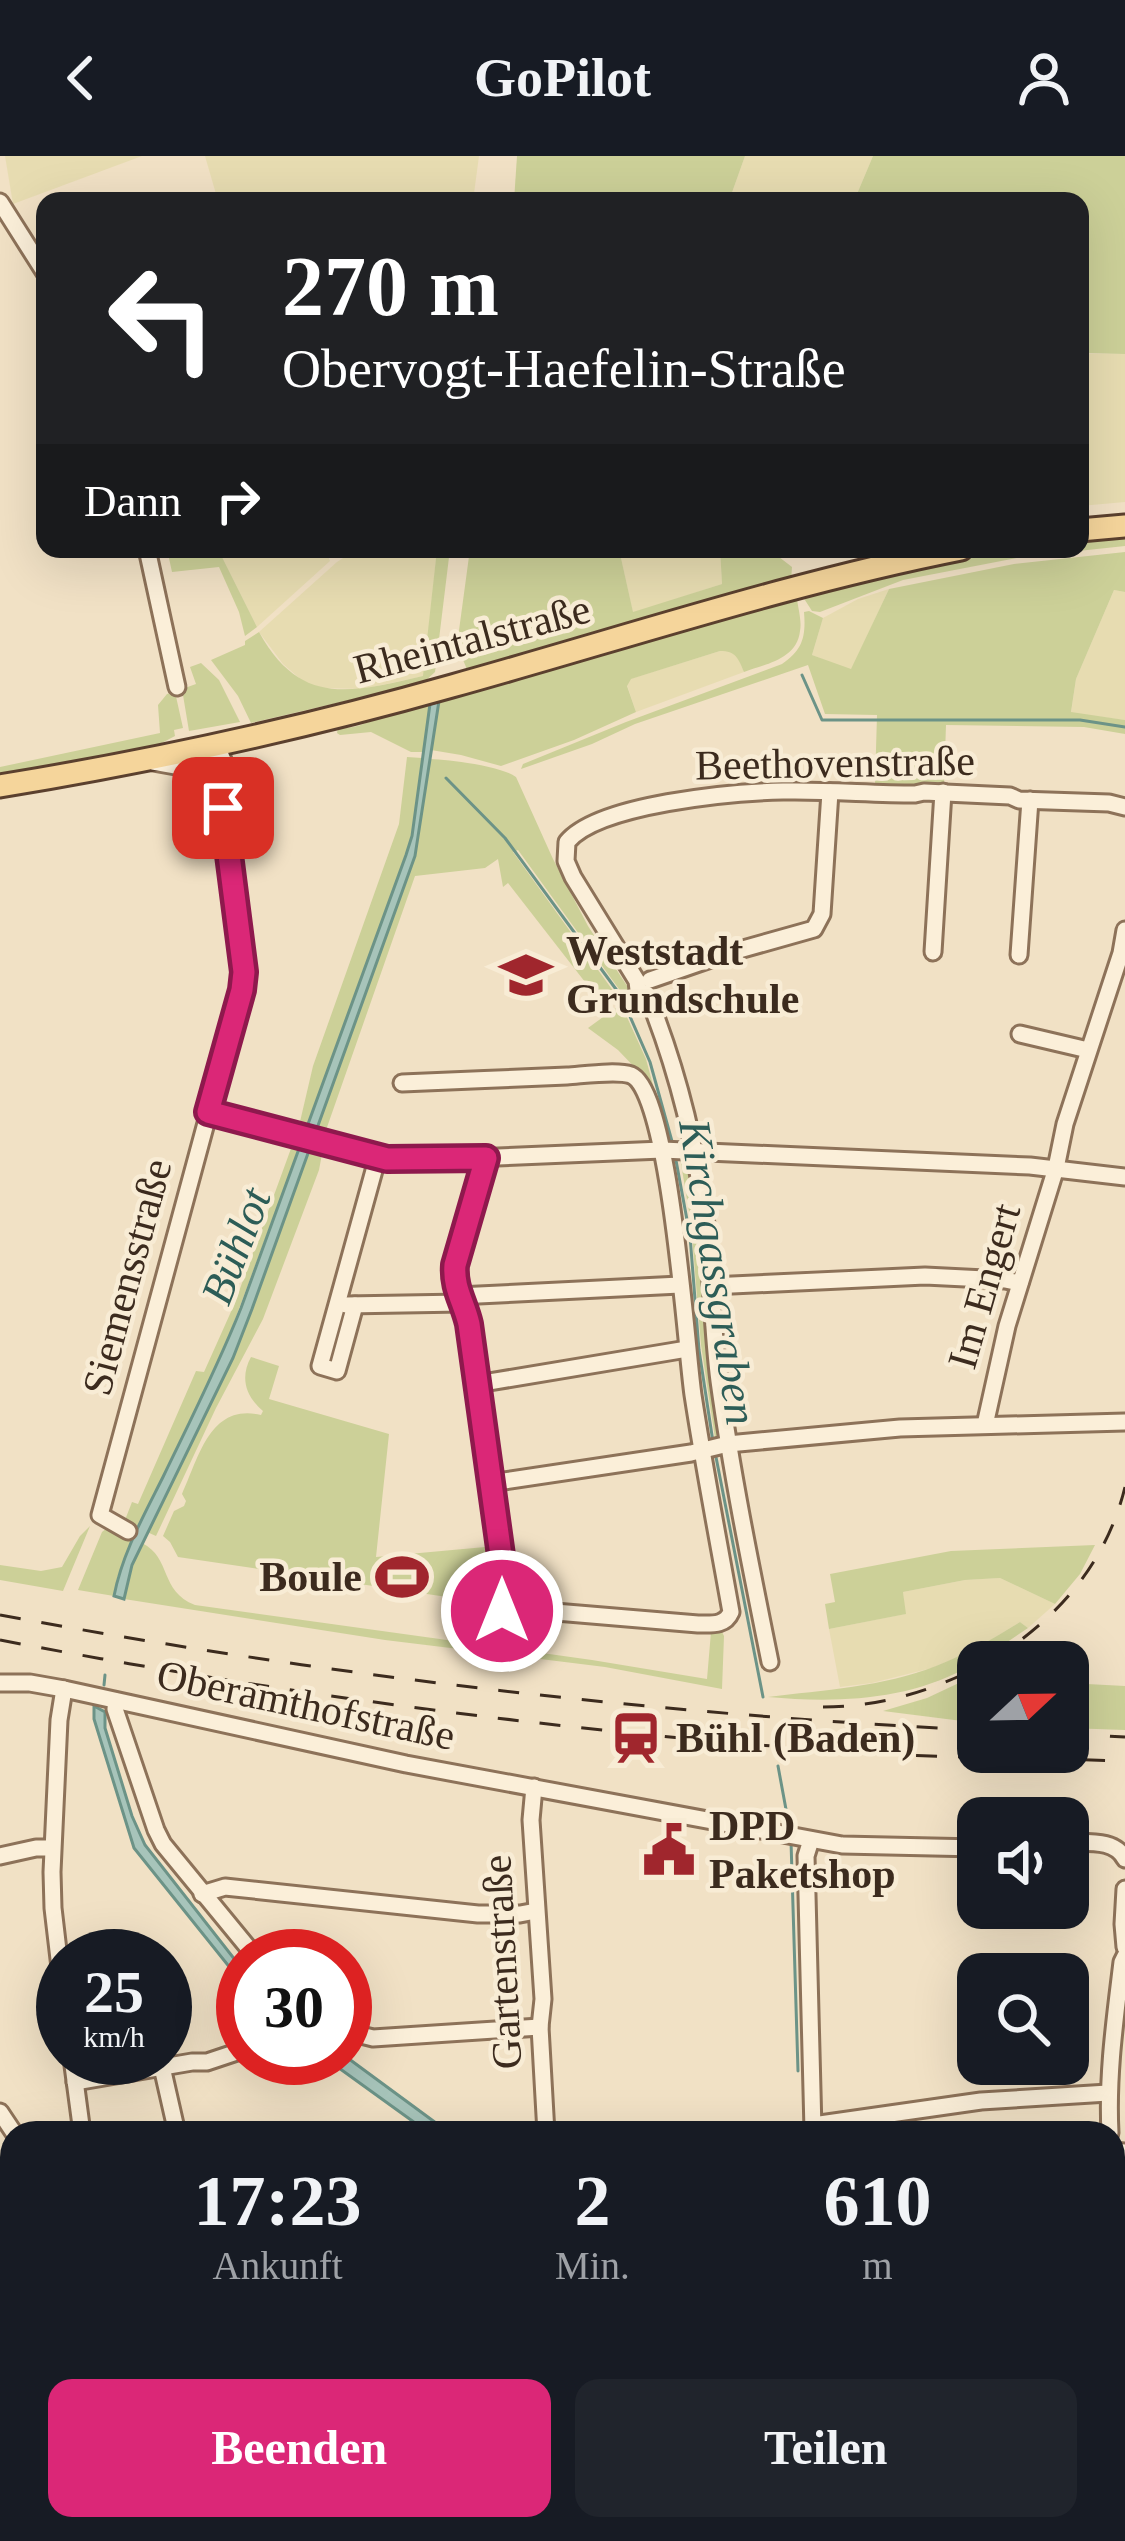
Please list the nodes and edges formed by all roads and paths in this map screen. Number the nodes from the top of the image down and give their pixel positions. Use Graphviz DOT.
graph roads {
  1 [pos="0,202"];
  2 [pos="36,259"];
  3 [pos="1125,526"];
  4 [pos="1089,529"];
  5 [pos="149,558"];
  6 [pos="922,558"];
  7 [pos="177,687"];
  8 [pos="216,744"];
  9 [pos="145,760"];
  10 [pos="0,786"];
  11 [pos="214,789"];
  12 [pos="830,792"];
  13 [pos="943,793"];
  14 [pos="1030,800"];
  15 [pos="1125,807"];
  16 [pos="223,808"];
  17 [pos="1125,930"];
  18 [pos="933,952"];
  19 [pos="1019,955"];
  20 [pos="645,985"];
  21 [pos="1020,1034"];
  22 [pos="1088,1049"];
  23 [pos="402,1083"];
  24 [pos="208,1112"];
  25 [pos="677,1150"];
  26 [pos="378,1156"];
  27 [pos="486,1158"];
  28 [pos="1056,1168"];
  29 [pos="1125,1177"];
  30 [pos="1020,1283"];
  31 [pos="680,1285"];
  32 [pos="711,1286"];
  33 [pos="460,1299"];
  34 [pos="687,1349"];
  35 [pos="477,1384"];
  36 [pos="1125,1422"];
  37 [pos="985,1425"];
  38 [pos="714,1446"];
  39 [pos="491,1484"];
  40 [pos="128,1531"];
  41 [pos="770,1662"];
  42 [pos="0,1683"];
  43 [pos="64,1689"];
  44 [pos="116,1701"];
  45 [pos="534,1787"];
  46 [pos="798,1837"];
  47 [pos="957,1838"];
  48 [pos="1089,1845"];
  49 [pos="52,1848"];
  50 [pos="957,1848"];
  51 [pos="1120,1850"];
  52 [pos="0,1856"];
  53 [pos="1125,1889"];
  54 [pos="202,1894"];
  55 [pos="536,1911"];
  56 [pos="55,1929"];
  57 [pos="232,1929"];
  58 [pos="1125,1952"];
  59 [pos="540,2027"];
  60 [pos="1119,2033"];
  61 [pos="372,2038"];
  62 [pos="75,2085"];
  63 [pos="166,2085"];
  64 [pos="1108,2093"];
  65 [pos="80,2121"];
  66 [pos="174,2121"];
  67 [pos="545,2121"];
  68 [pos="813,2121"];
  69 [pos="861,2121"];
  70 [pos="1110,2121"];
  1 -- 2 [label="street"];
  3 -- 4 [label="main road"];
  5 -- 7 [label="street"];
  6 -- 8 [label="main road, Rheintalstraße"];
  8 -- 9 [label="main road, Rheintalstraße"];
  8 -- 11 [label="street, Siemensstraße"];
  8 -- 16 [label="street"];
  9 -- 10 [label="main road, Rheintalstraße"];
  9 -- 11 [label="street"];
  11 -- 16 [label="street, Siemensstraße"];
  12 -- 13 [label="street, Beethovenstraße"];
  12 -- 20 [label="street"];
  12 -- 20 [label="street, Beethovenstraße"];
  13 -- 14 [label="street, Beethovenstraße"];
  13 -- 18 [label="street"];
  14 -- 15 [label="street, Beethovenstraße"];
  14 -- 19 [label="street"];
  16 -- 24 [label="street, Siemensstraße"];
  17 -- 22 [label="street"];
  20 -- 25 [label="street"];
  21 -- 22 [label="street"];
  22 -- 28 [label="street"];
  23 -- 25 [label="street"];
  24 -- 26 [label="street"];
  24 -- 40 [label="street, Siemensstraße"];
  25 -- 27 [label="street"];
  25 -- 28 [label="street"];
  25 -- 31 [label="street"];
  25 -- 32 [label="street"];
  26 -- 27 [label="street"];
  26 -- 33 [label="street"];
  27 -- 33 [label="street"];
  28 -- 29 [label="street"];
  28 -- 30 [label="street, Im Engert"];
  30 -- 32 [label="street"];
  30 -- 37 [label="street, Im Engert"];
  31 -- 33 [label="street"];
  31 -- 34 [label="street"];
  32 -- 38 [label="street"];
  33 -- 35 [label="street"];
  34 -- 35 [label="street"];
  34 -- 38 [label="street"];
  35 -- 39 [label="street"];
  36 -- 37 [label="street"];
  37 -- 38 [label="street"];
  38 -- 39 [label="street"];
  38 -- 39 [label="street"];
  38 -- 41 [label="street"];
  42 -- 43 [label="street, Oberamthofstraße"];
  43 -- 44 [label="street, Oberamthofstraße"];
  43 -- 49 [label="street"];
  44 -- 45 [label="street, Oberamthofstraße"];
  44 -- 54 [label="street"];
  45 -- 46 [label="street, Oberamthofstraße"];
  45 -- 55 [label="street, Gartenstraße"];
  46 -- 47 [label="street"];
  46 -- 50 [label="street"];
  46 -- 68 [label="street"];
  48 -- 51 [label="street"];
  49 -- 52 [label="street"];
  49 -- 56 [label="street"];
  53 -- 58 [label="street"];
  54 -- 55 [label="street"];
  54 -- 57 [label="street"];
  55 -- 59 [label="street, Gartenstraße"];
  58 -- 60 [label="street"];
  59 -- 61 [label="street"];
  59 -- 67 [label="street, Gartenstraße"];
  60 -- 64 [label="street"];
  62 -- 65 [label="street"];
  63 -- 66 [label="street"];
  64 -- 69 [label="street"];
  64 -- 70 [label="street"];
}
